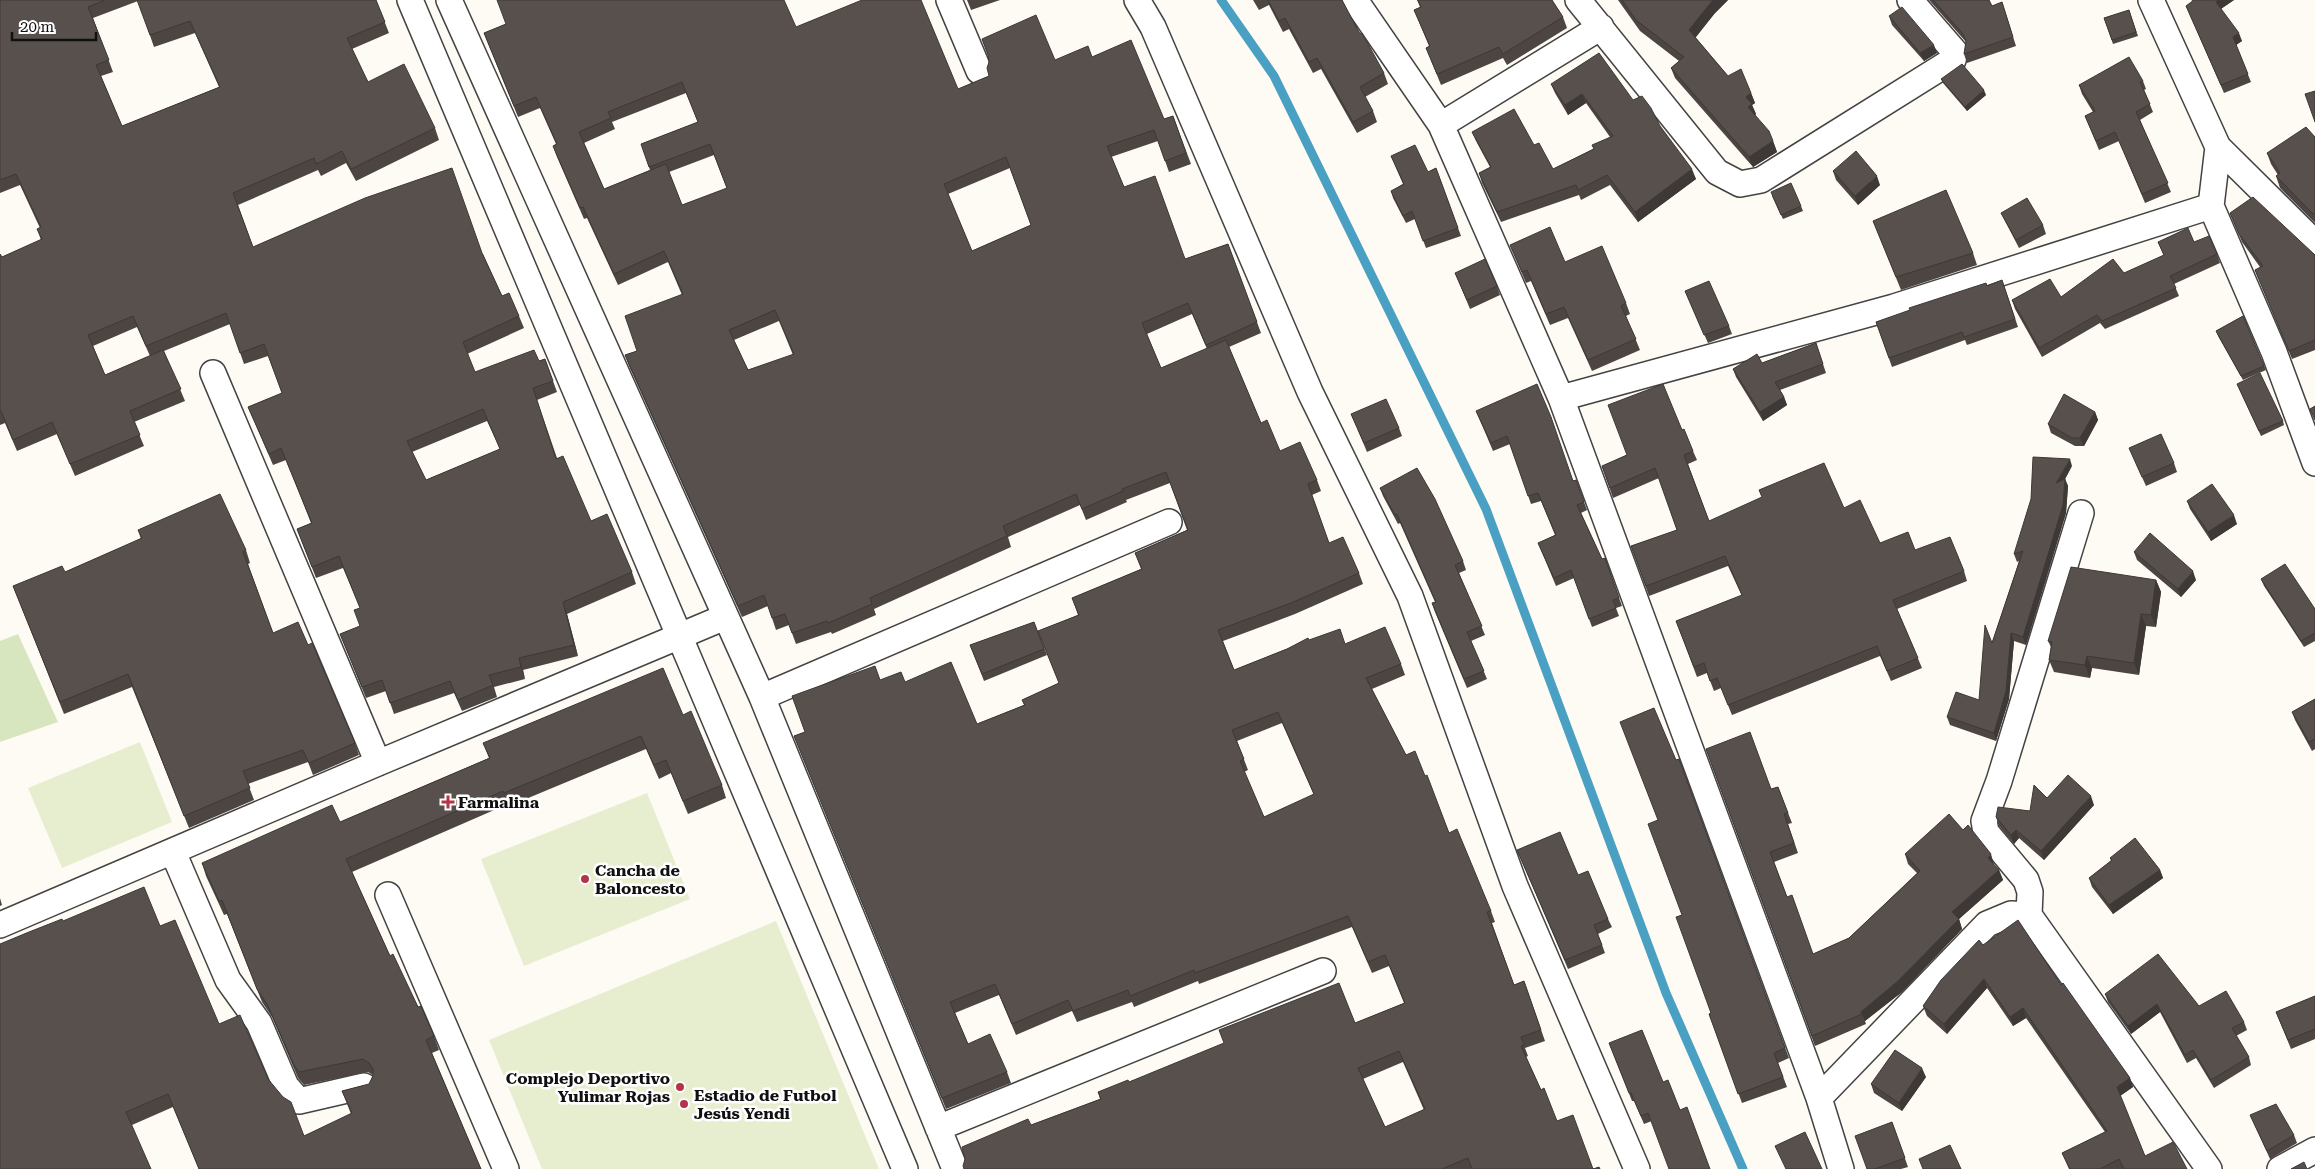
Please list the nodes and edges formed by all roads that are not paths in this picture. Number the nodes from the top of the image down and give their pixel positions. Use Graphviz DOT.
graph roads {
  1 [pos="410,0"];
  2 [pos="449,0"];
  3 [pos="949,0"];
  4 [pos="1136,0"];
  5 [pos="1355,0"];
  6 [pos="1578,0"];
  7 [pos="1910,0"];
  8 [pos="2152,0"];
  9 [pos="1601,27"];
  10 [pos="979,71"];
  11 [pos="1441,125"];
  12 [pos="2218,147"];
  13 [pos="2211,206"];
  14 [pos="2315,243"];
  15 [pos="212,373"];
  16 [pos="1561,398"];
  17 [pos="2315,463"];
  18 [pos="2081,513"];
  19 [pos="1169,522"];
  20 [pos="725,617"];
  21 [pos="680,636"];
  22 [pos="762,697"];
  23 [pos="378,763"];
  24 [pos="173,852"];
  25 [pos="388,895"];
  26 [pos="2029,915"];
  27 [pos="0,926"];
  28 [pos="1323,970"];
  29 [pos="364,1086"];
  30 [pos="1819,1098"];
  31 [pos="938,1128"];
  32 [pos="2315,1150"];
  33 [pos="506,1169"];
  34 [pos="905,1169"];
  35 [pos="955,1169"];
  36 [pos="1638,1169"];
  37 [pos="1841,1169"];
  38 [pos="2209,1169"];
  39 [pos="2280,1169"];
  1 -- 21 [label="street"];
  2 -- 20 [label="street"];
  3 -- 10 [label="street"];
  4 -- 36 [label="street"];
  5 -- 11 [label="street"];
  6 -- 9 [label="street"];
  7 -- 9 [label="street"];
  8 -- 12 [label="street"];
  9 -- 11 [label="street"];
  11 -- 16 [label="street"];
  12 -- 13 [label="street"];
  12 -- 14 [label="street"];
  13 -- 16 [label="street"];
  13 -- 17 [label="street"];
  15 -- 23 [label="street"];
  16 -- 30 [label="street"];
  18 -- 26 [label="street"];
  19 -- 22 [label="street"];
  20 -- 21 [label="street"];
  20 -- 22 [label="street"];
  21 -- 23 [label="street"];
  21 -- 34 [label="street"];
  22 -- 31 [label="street"];
  23 -- 24 [label="street"];
  24 -- 27 [label="street"];
  24 -- 29 [label="street"];
  25 -- 33 [label="street"];
  26 -- 30 [label="street"];
  26 -- 38 [label="street"];
  28 -- 31 [label="street"];
  30 -- 37 [label="street"];
  31 -- 35 [label="street"];
  32 -- 39 [label="street"];
}
